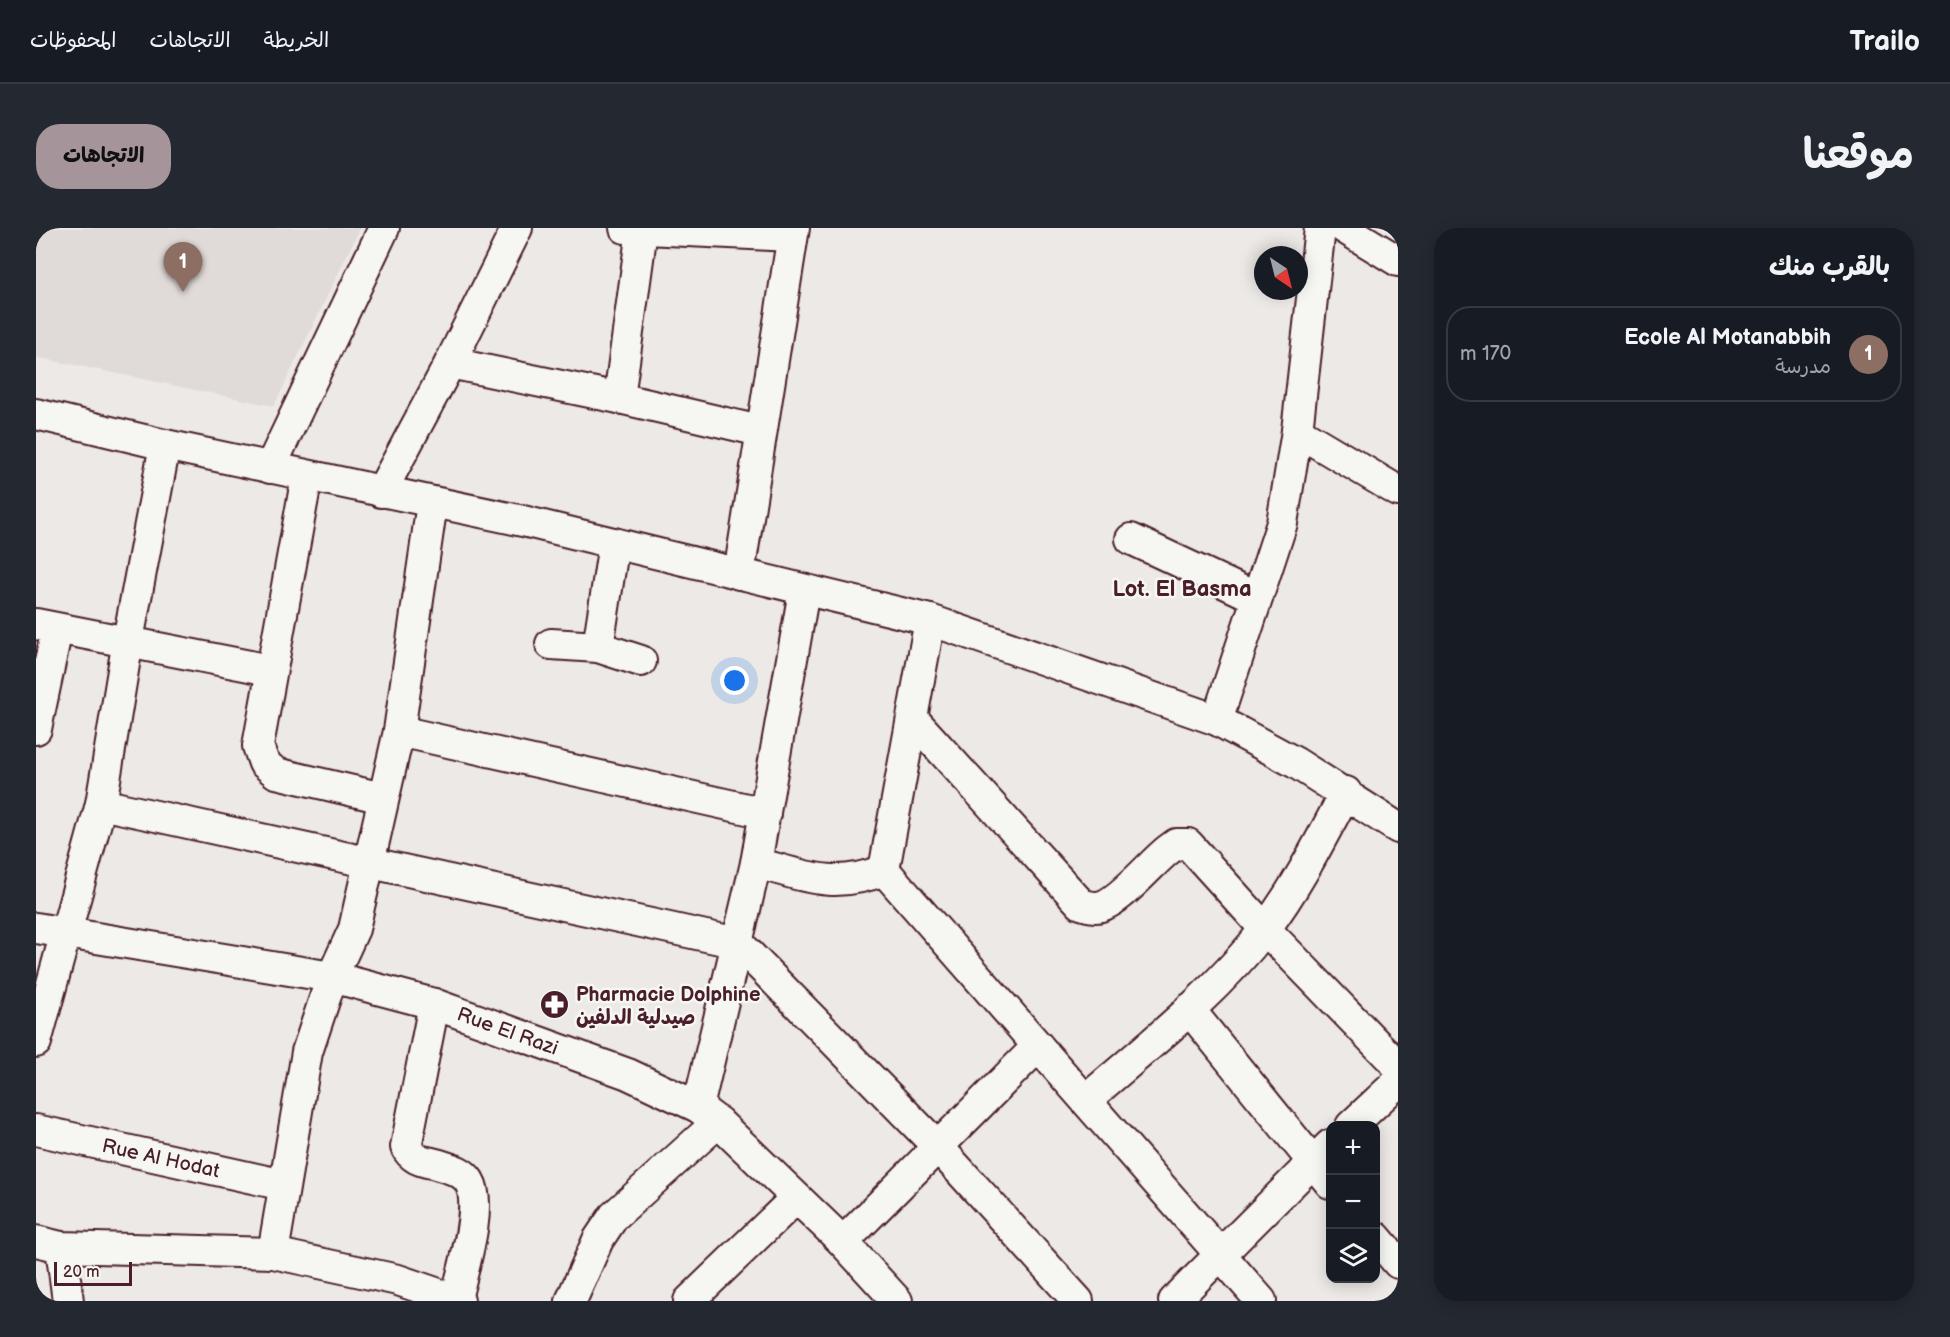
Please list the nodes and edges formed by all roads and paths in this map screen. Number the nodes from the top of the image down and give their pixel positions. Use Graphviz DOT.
graph roads {
  1 [pos="384,228"];
  2 [pos="517,228"];
  3 [pos="1320,228"];
  4 [pos="1344,228"];
  5 [pos="634,229"];
  6 [pos="793,232"];
  7 [pos="1398,261"];
  8 [pos="450,363"];
  9 [pos="619,398"];
  10 [pos="36,414"];
  11 [pos="760,431"];
  12 [pos="1298,431"];
  13 [pos="165,445"];
  14 [pos="270,468"];
  15 [pos="307,476"];
  16 [pos="1398,491"];
  17 [pos="381,492"];
  18 [pos="432,502"];
  19 [pos="1131,539"];
  20 [pos="614,543"];
  21 [pos="739,574"];
  22 [pos="804,591"];
  23 [pos="1257,598"];
  24 [pos="930,620"];
  25 [pos="47,627"];
  26 [pos="128,640"];
  27 [pos="551,644"];
  28 [pos="598,647"];
  29 [pos="641,661"];
  30 [pos="270,670"];
  31 [pos="913,718"];
  32 [pos="1217,720"];
  33 [pos="36,729"];
  34 [pos="399,731"];
  35 [pos="1346,792"];
  36 [pos="383,798"];
  37 [pos="101,804"];
  38 [pos="765,813"];
  39 [pos="1398,828"];
  40 [pos="756,863"];
  41 [pos="369,864"];
  42 [pos="884,870"];
  43 [pos="36,928"];
  44 [pos="1265,929"];
  45 [pos="67,935"];
  46 [pos="738,943"];
  47 [pos="332,977"];
  48 [pos="434,1004"];
  49 [pos="1189,1009"];
  50 [pos="36,1042"];
  51 [pos="1038,1046"];
  52 [pos="1398,1066"];
  53 [pos="1398,1082"];
  54 [pos="1087,1099"];
  55 [pos="708,1115"];
  56 [pos="1355,1121"];
  57 [pos="36,1130"];
  58 [pos="939,1148"];
  59 [pos="1324,1163"];
  60 [pos="284,1185"];
  61 [pos="796,1198"];
  62 [pos="843,1242"];
  63 [pos="1380,1242"];
  64 [pos="48,1244"];
  65 [pos="273,1253"];
  66 [pos="1221,1255"];
  67 [pos="1398,1263"];
  68 [pos="883,1294"];
  69 [pos="457,1300"];
  70 [pos="68,1301"];
  71 [pos="571,1301"];
  72 [pos="689,1301"];
  73 [pos="1078,1301"];
  74 [pos="1174,1301"];
  75 [pos="1261,1301"];
  1 -- 14 [label="street"];
  2 -- 8 [label="street"];
  3 -- 12 [label="street"];
  4 -- 7 [label="street"];
  5 -- 6 [label="street"];
  5 -- 9 [label="street"];
  6 -- 11 [label="street"];
  8 -- 9 [label="street"];
  8 -- 17 [label="street"];
  9 -- 11 [label="street"];
  10 -- 13 [label="street"];
  11 -- 21 [label="street"];
  12 -- 16 [label="street"];
  12 -- 23 [label="street"];
  13 -- 14 [label="street"];
  13 -- 26 [label="street"];
  14 -- 15 [label="street"];
  15 -- 17 [label="street"];
  15 -- 30 [label="street"];
  17 -- 18 [label="street"];
  18 -- 20 [label="street"];
  18 -- 34 [label="street"];
  19 -- 23 [label="street"];
  20 -- 21 [label="street"];
  20 -- 28 [label="street"];
  21 -- 22 [label="street"];
  22 -- 24 [label="street"];
  22 -- 38 [label="street"];
  23 -- 32 [label="street"];
  24 -- 31 [label="street"];
  24 -- 32 [label="street"];
  25 -- 26 [label="street"];
  25 -- 33 [label="street"];
  26 -- 30 [label="street"];
  26 -- 37 [label="street"];
  27 -- 28 [label="street"];
  28 -- 29 [label="street"];
  30 -- 36 [label="street"];
  31 -- 42 [label="street"];
  31 -- 44 [label="street"];
  32 -- 35 [label="street"];
  34 -- 36 [label="street"];
  34 -- 38 [label="street"];
  35 -- 39 [label="street"];
  35 -- 44 [label="street"];
  36 -- 41 [label="street"];
  37 -- 41 [label="street"];
  37 -- 45 [label="street"];
  38 -- 40 [label="street"];
  40 -- 42 [label="street"];
  40 -- 46 [label="street"];
  41 -- 46 [label="street"];
  41 -- 47 [label="street"];
  42 -- 51 [label="street"];
  43 -- 45 [label="street, Rue El Razi"];
  44 -- 49 [label="street"];
  44 -- 52 [label="street"];
  45 -- 47 [label="street, Rue El Razi"];
  45 -- 50 [label="street"];
  46 -- 55 [label="street"];
  46 -- 58 [label="street"];
  47 -- 48 [label="street, Rue El Razi"];
  47 -- 60 [label="street"];
  48 -- 55 [label="street, Rue El Razi"];
  48 -- 69 [label="street"];
  49 -- 54 [label="street"];
  49 -- 59 [label="street"];
  51 -- 54 [label="street"];
  51 -- 58 [label="street"];
  53 -- 56 [label="street"];
  54 -- 66 [label="street"];
  55 -- 61 [label="street, Rue El Razi"];
  55 -- 71 [label="street"];
  57 -- 60 [label="street, Rue Al Hodat"];
  58 -- 62 [label="street"];
  58 -- 73 [label="street"];
  59 -- 66 [label="street"];
  60 -- 65 [label="street"];
  61 -- 62 [label="street, Rue El Razi"];
  61 -- 72 [label="street"];
  62 -- 68 [label="street, Rue El Razi"];
  63 -- 67 [label="street"];
  64 -- 65 [label="street"];
  64 -- 70 [label="street"];
  65 -- 69 [label="street"];
  66 -- 74 [label="street"];
  66 -- 75 [label="street"];
}
